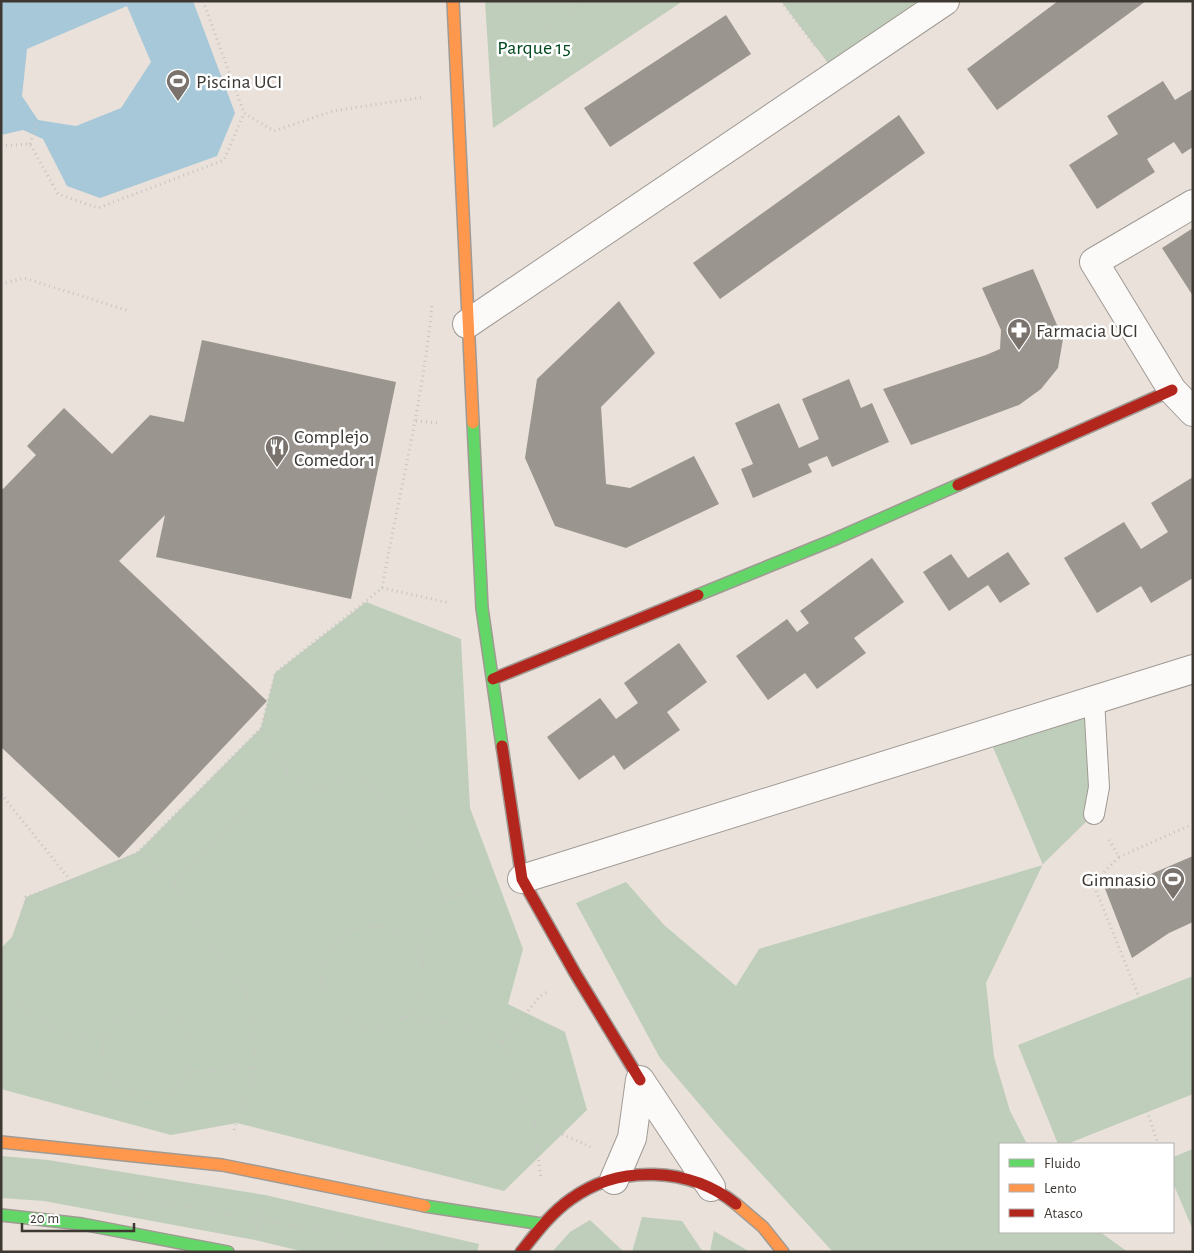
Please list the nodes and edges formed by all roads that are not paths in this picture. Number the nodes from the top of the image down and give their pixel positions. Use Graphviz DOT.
graph roads {
  1 [pos="453,1"];
  2 [pos="945,1"];
  3 [pos="1193,204"];
  4 [pos="468,324"];
  5 [pos="1172,390"];
  6 [pos="1193,412"];
  7 [pos="1193,669"];
  8 [pos="493,679"];
  9 [pos="1094,700"];
  10 [pos="1094,814"];
  11 [pos="522,879"];
  12 [pos="640,1080"];
  13 [pos="1,1142"];
  14 [pos="614,1180"];
  15 [pos="711,1186"];
  16 [pos="1,1215"];
  17 [pos="542,1224"];
  18 [pos="228,1252"];
  19 [pos="521,1252"];
  20 [pos="783,1252"];
  1 -- 4 [label="street"];
  2 -- 4 [label="street"];
  3 -- 5 [label="street"];
  4 -- 8 [label="street"];
  5 -- 6 [label="street"];
  5 -- 8 [label="street"];
  7 -- 9 [label="street"];
  8 -- 11 [label="street"];
  9 -- 10 [label="lane"];
  9 -- 11 [label="street"];
  11 -- 12 [label="street"];
  12 -- 14 [label="street"];
  12 -- 15 [label="street"];
  13 -- 17 [label="street"];
  14 -- 15 [label="street"];
  14 -- 17 [label="street"];
  15 -- 20 [label="street"];
  16 -- 18 [label="street"];
  17 -- 19 [label="street"];
}
